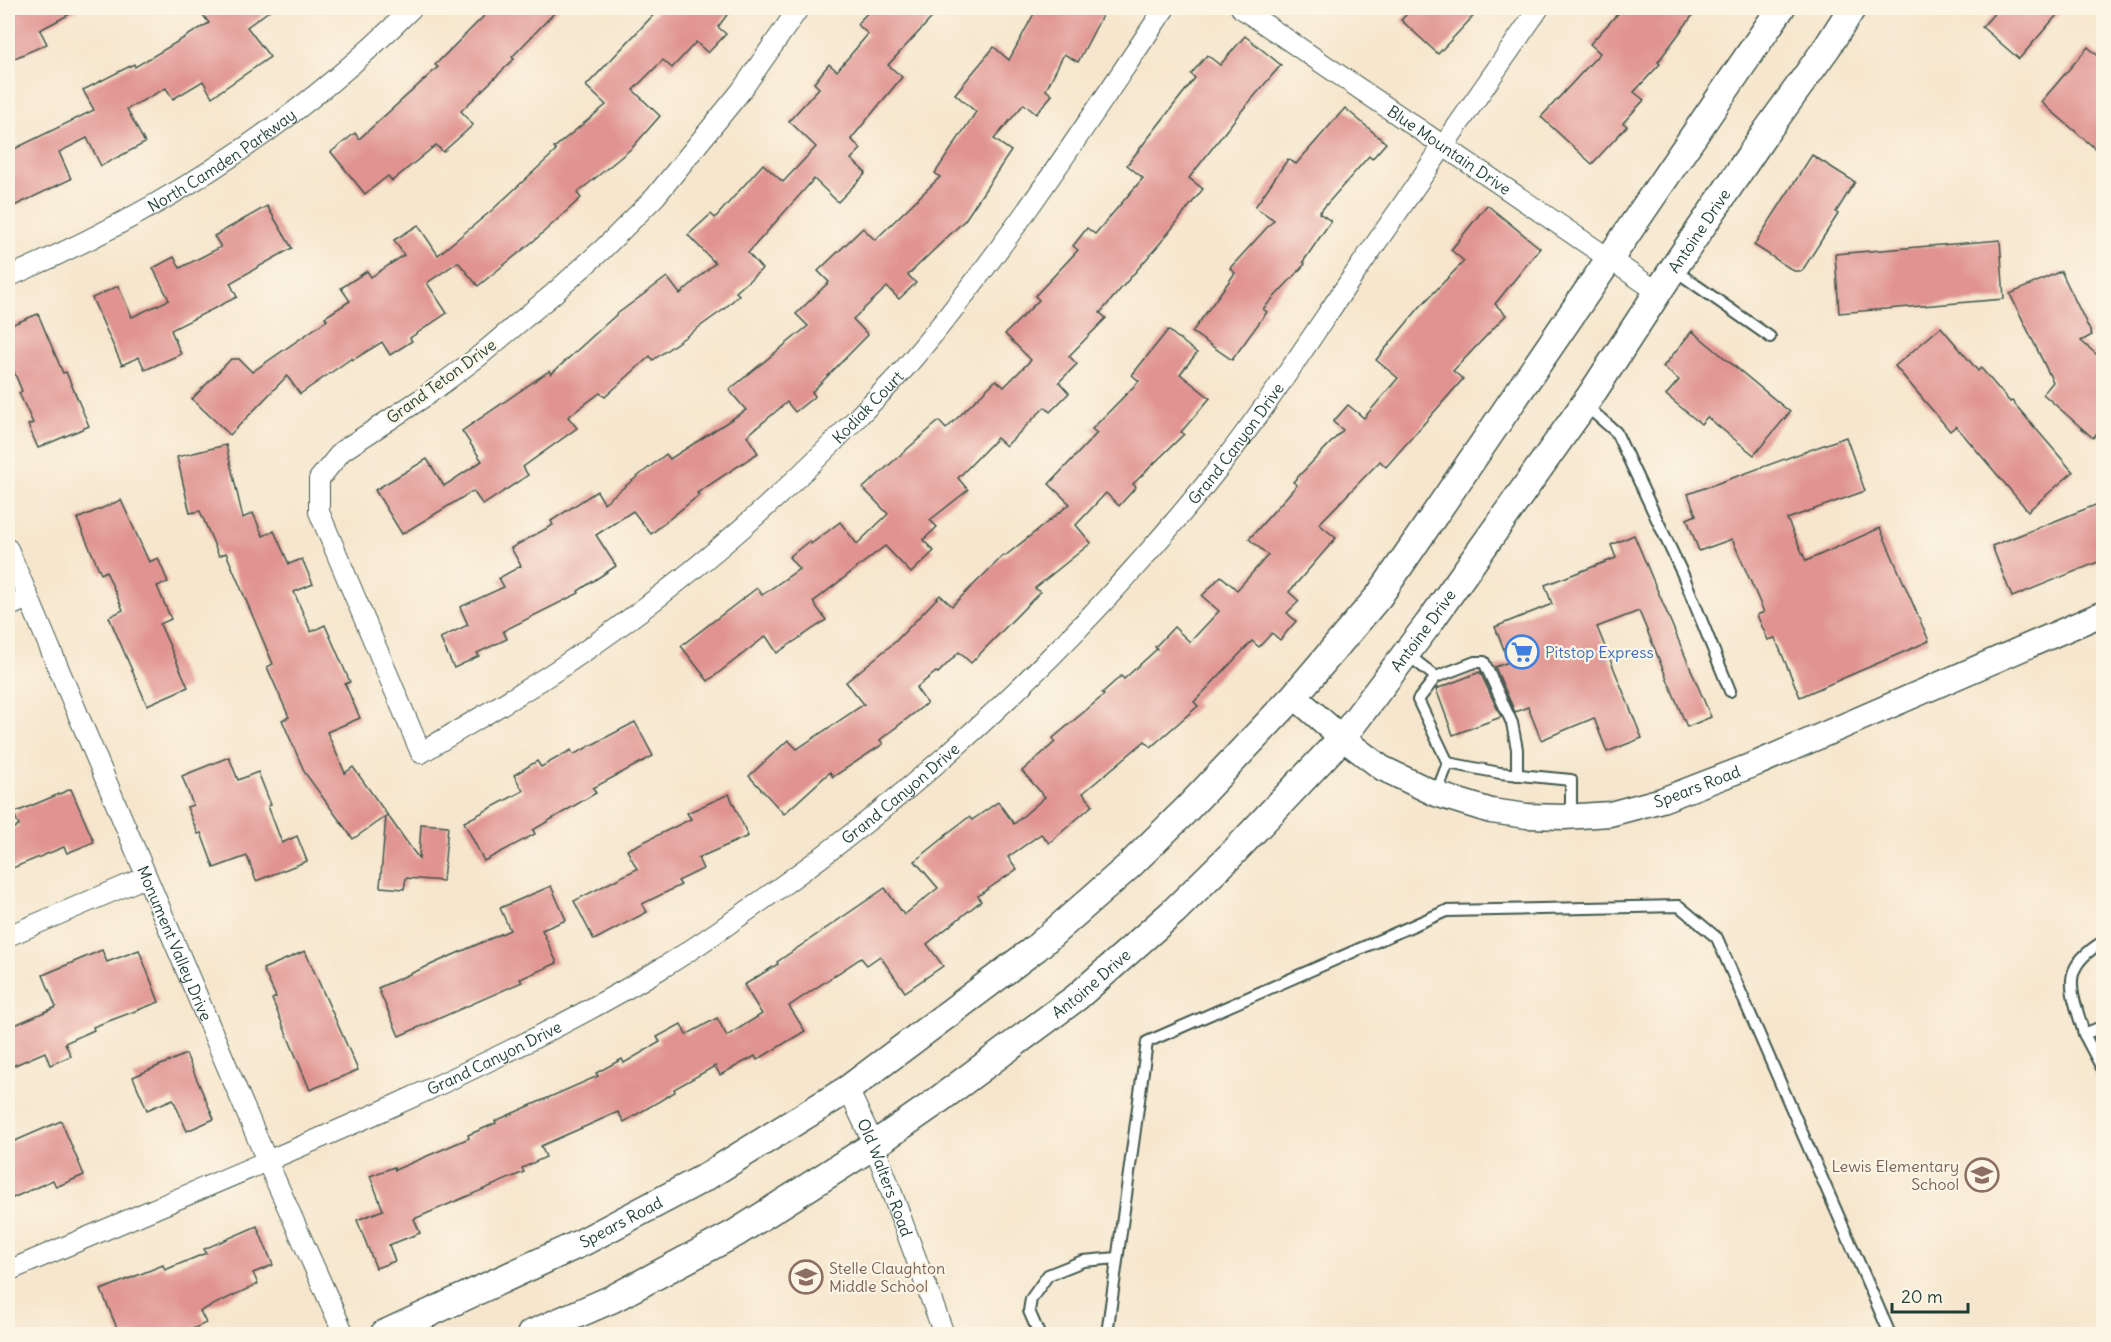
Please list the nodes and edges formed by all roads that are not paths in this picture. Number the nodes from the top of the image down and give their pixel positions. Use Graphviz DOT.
graph roads {
  1 [pos="412,8"];
  2 [pos="799,8"];
  3 [pos="1165,8"];
  4 [pos="1241,8"];
  5 [pos="1539,8"];
  6 [pos="1781,8"];
  7 [pos="1852,8"];
  8 [pos="1443,145"];
  9 [pos="1608,260"];
  10 [pos="1673,269"];
  11 [pos="8,277"];
  12 [pos="1658,292"];
  13 [pos="1770,337"];
  14 [pos="1584,404"];
  15 [pos="8,549"];
  16 [pos="28,598"];
  17 [pos="8,607"];
  18 [pos="2103,613"];
  19 [pos="1407,653"];
  20 [pos="1436,677"];
  21 [pos="1730,691"];
  22 [pos="1293,696"];
  23 [pos="480,717"];
  24 [pos="1342,738"];
  25 [pos="1448,763"];
  26 [pos="1517,776"];
  27 [pos="1436,794"];
  28 [pos="1571,817"];
  29 [pos="146,877"];
  30 [pos="8,936"];
  31 [pos="2103,941"];
  32 [pos="2103,1026"];
  33 [pos="2084,1034"];
  34 [pos="2103,1072"];
  35 [pos="848,1089"];
  36 [pos="874,1145"];
  37 [pos="267,1161"];
  38 [pos="1117,1258"];
  39 [pos="8,1271"];
  40 [pos="344,1335"];
  41 [pos="384,1335"];
  42 [pos="531,1335"];
  43 [pos="944,1335"];
  44 [pos="1039,1335"];
  45 [pos="1107,1335"];
  46 [pos="1890,1335"];
  1 -- 11 [label="street, North Camden Parkway"];
  2 -- 23 [label="street, Grand Teton Drive"];
  3 -- 23 [label="street, Kodiak Court"];
  4 -- 8 [label="street, Blue Mountain Drive"];
  5 -- 8 [label="street, Grand Canyon Drive"];
  6 -- 9 [label="main road"];
  7 -- 10 [label="main road, Antoine Drive"];
  8 -- 9 [label="street, Blue Mountain Drive"];
  8 -- 37 [label="street, Grand Canyon Drive"];
  9 -- 12 [label="street, Blue Mountain Drive"];
  9 -- 22 [label="main road"];
  10 -- 12 [label="main road, Antoine Drive"];
  10 -- 13 [label="lane"];
  12 -- 14 [label="main road, Antoine Drive"];
  14 -- 19 [label="main road, Antoine Drive"];
  14 -- 21 [label="lane"];
  15 -- 16 [label="street, Monument Valley Drive"];
  16 -- 17 [label="street"];
  16 -- 29 [label="street, Monument Valley Drive"];
  18 -- 28 [label="street, Spears Road"];
  19 -- 20 [label="lane"];
  19 -- 24 [label="main road, Antoine Drive"];
  20 -- 25 [label="lane"];
  20 -- 26 [label="lane"];
  22 -- 24 [label="street, Spears Road"];
  22 -- 35 [label="main road"];
  24 -- 27 [label="street, Spears Road"];
  24 -- 36 [label="main road, Antoine Drive"];
  25 -- 26 [label="lane"];
  25 -- 27 [label="lane"];
  26 -- 28 [label="lane"];
  27 -- 28 [label="street, Spears Road"];
  29 -- 30 [label="street"];
  29 -- 37 [label="street, Monument Valley Drive"];
  31 -- 33 [label="lane"];
  32 -- 33 [label="lane"];
  33 -- 34 [label="lane"];
  35 -- 36 [label="street, Old Walters Road"];
  35 -- 41 [label="main road, Spears Road"];
  36 -- 42 [label="main road"];
  36 -- 43 [label="street, Old Walters Road"];
  37 -- 39 [label="street, Grand Canyon Drive"];
  37 -- 40 [label="street, Monument Valley Drive"];
  38 -- 44 [label="lane"];
  38 -- 45 [label="lane"];
  38 -- 46 [label="lane"];
}
